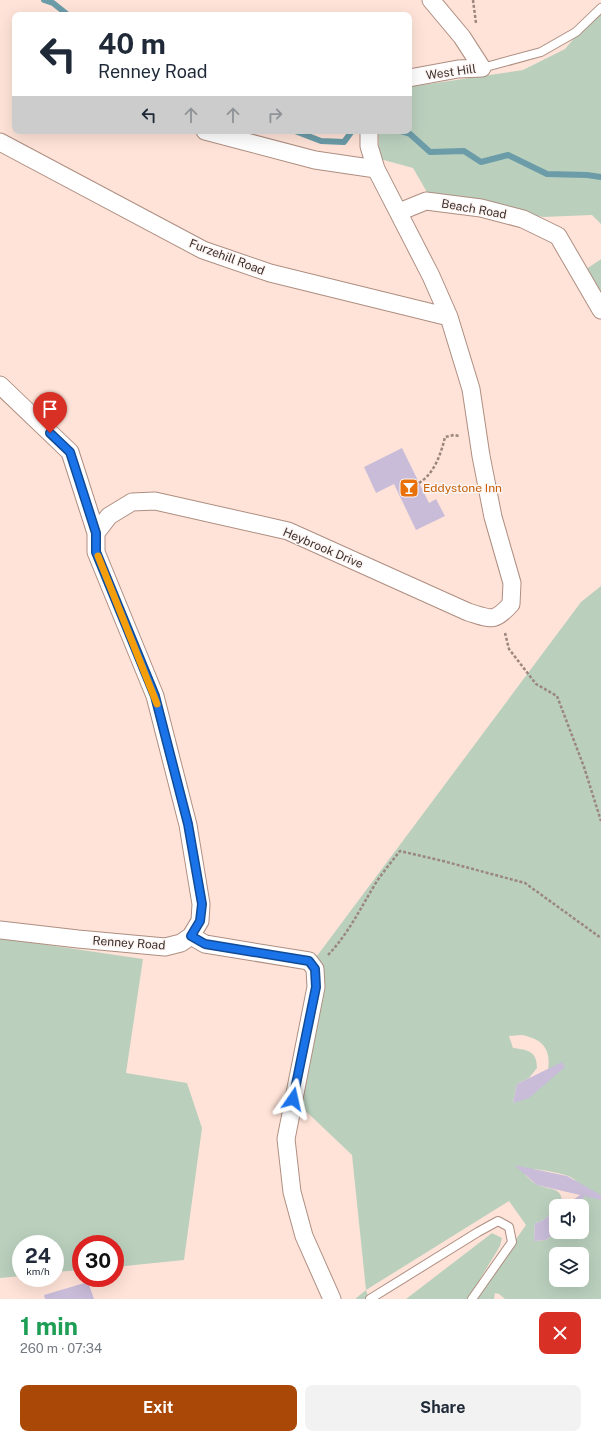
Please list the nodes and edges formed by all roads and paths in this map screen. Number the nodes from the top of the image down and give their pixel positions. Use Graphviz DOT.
graph roads {
  1 [pos="431,0"];
  2 [pos="601,8"];
  3 [pos="482,68"];
  4 [pos="412,77"];
  5 [pos="217,134"];
  6 [pos="369,136"];
  7 [pos="0,142"];
  8 [pos="376,169"];
  9 [pos="399,212"];
  10 [pos="601,310"];
  11 [pos="449,317"];
  12 [pos="0,385"];
  13 [pos="479,441"];
  14 [pos="419,483"];
  15 [pos="96,533"];
  16 [pos="501,615"];
  17 [pos="601,821"];
  18 [pos="0,930"];
  19 [pos="191,936"];
  20 [pos="601,938"];
  21 [pos="315,969"];
  22 [pos="332,1299"];
  23 [pos="370,1299"];
  24 [pos="472,1299"];
  1 -- 3 [label="street, West Hill"];
  2 -- 3 [label="lane"];
  3 -- 4 [label="street, West Hill"];
  5 -- 8 [label="street"];
  6 -- 8 [label="street"];
  7 -- 11 [label="street, Furzehill Road"];
  8 -- 9 [label="street"];
  9 -- 10 [label="street, Beach Road"];
  9 -- 11 [label="street"];
  11 -- 13 [label="street"];
  12 -- 15 [label="street"];
  13 -- 14 [label="path"];
  13 -- 16 [label="street"];
  15 -- 16 [label="street, Heybrook Drive"];
  15 -- 19 [label="street"];
  16 -- 17 [label="path"];
  18 -- 19 [label="street, Renney Road"];
  19 -- 21 [label="street"];
  20 -- 21 [label="path"];
  21 -- 22 [label="street"];
  23 -- 24 [label="lane"];
}
